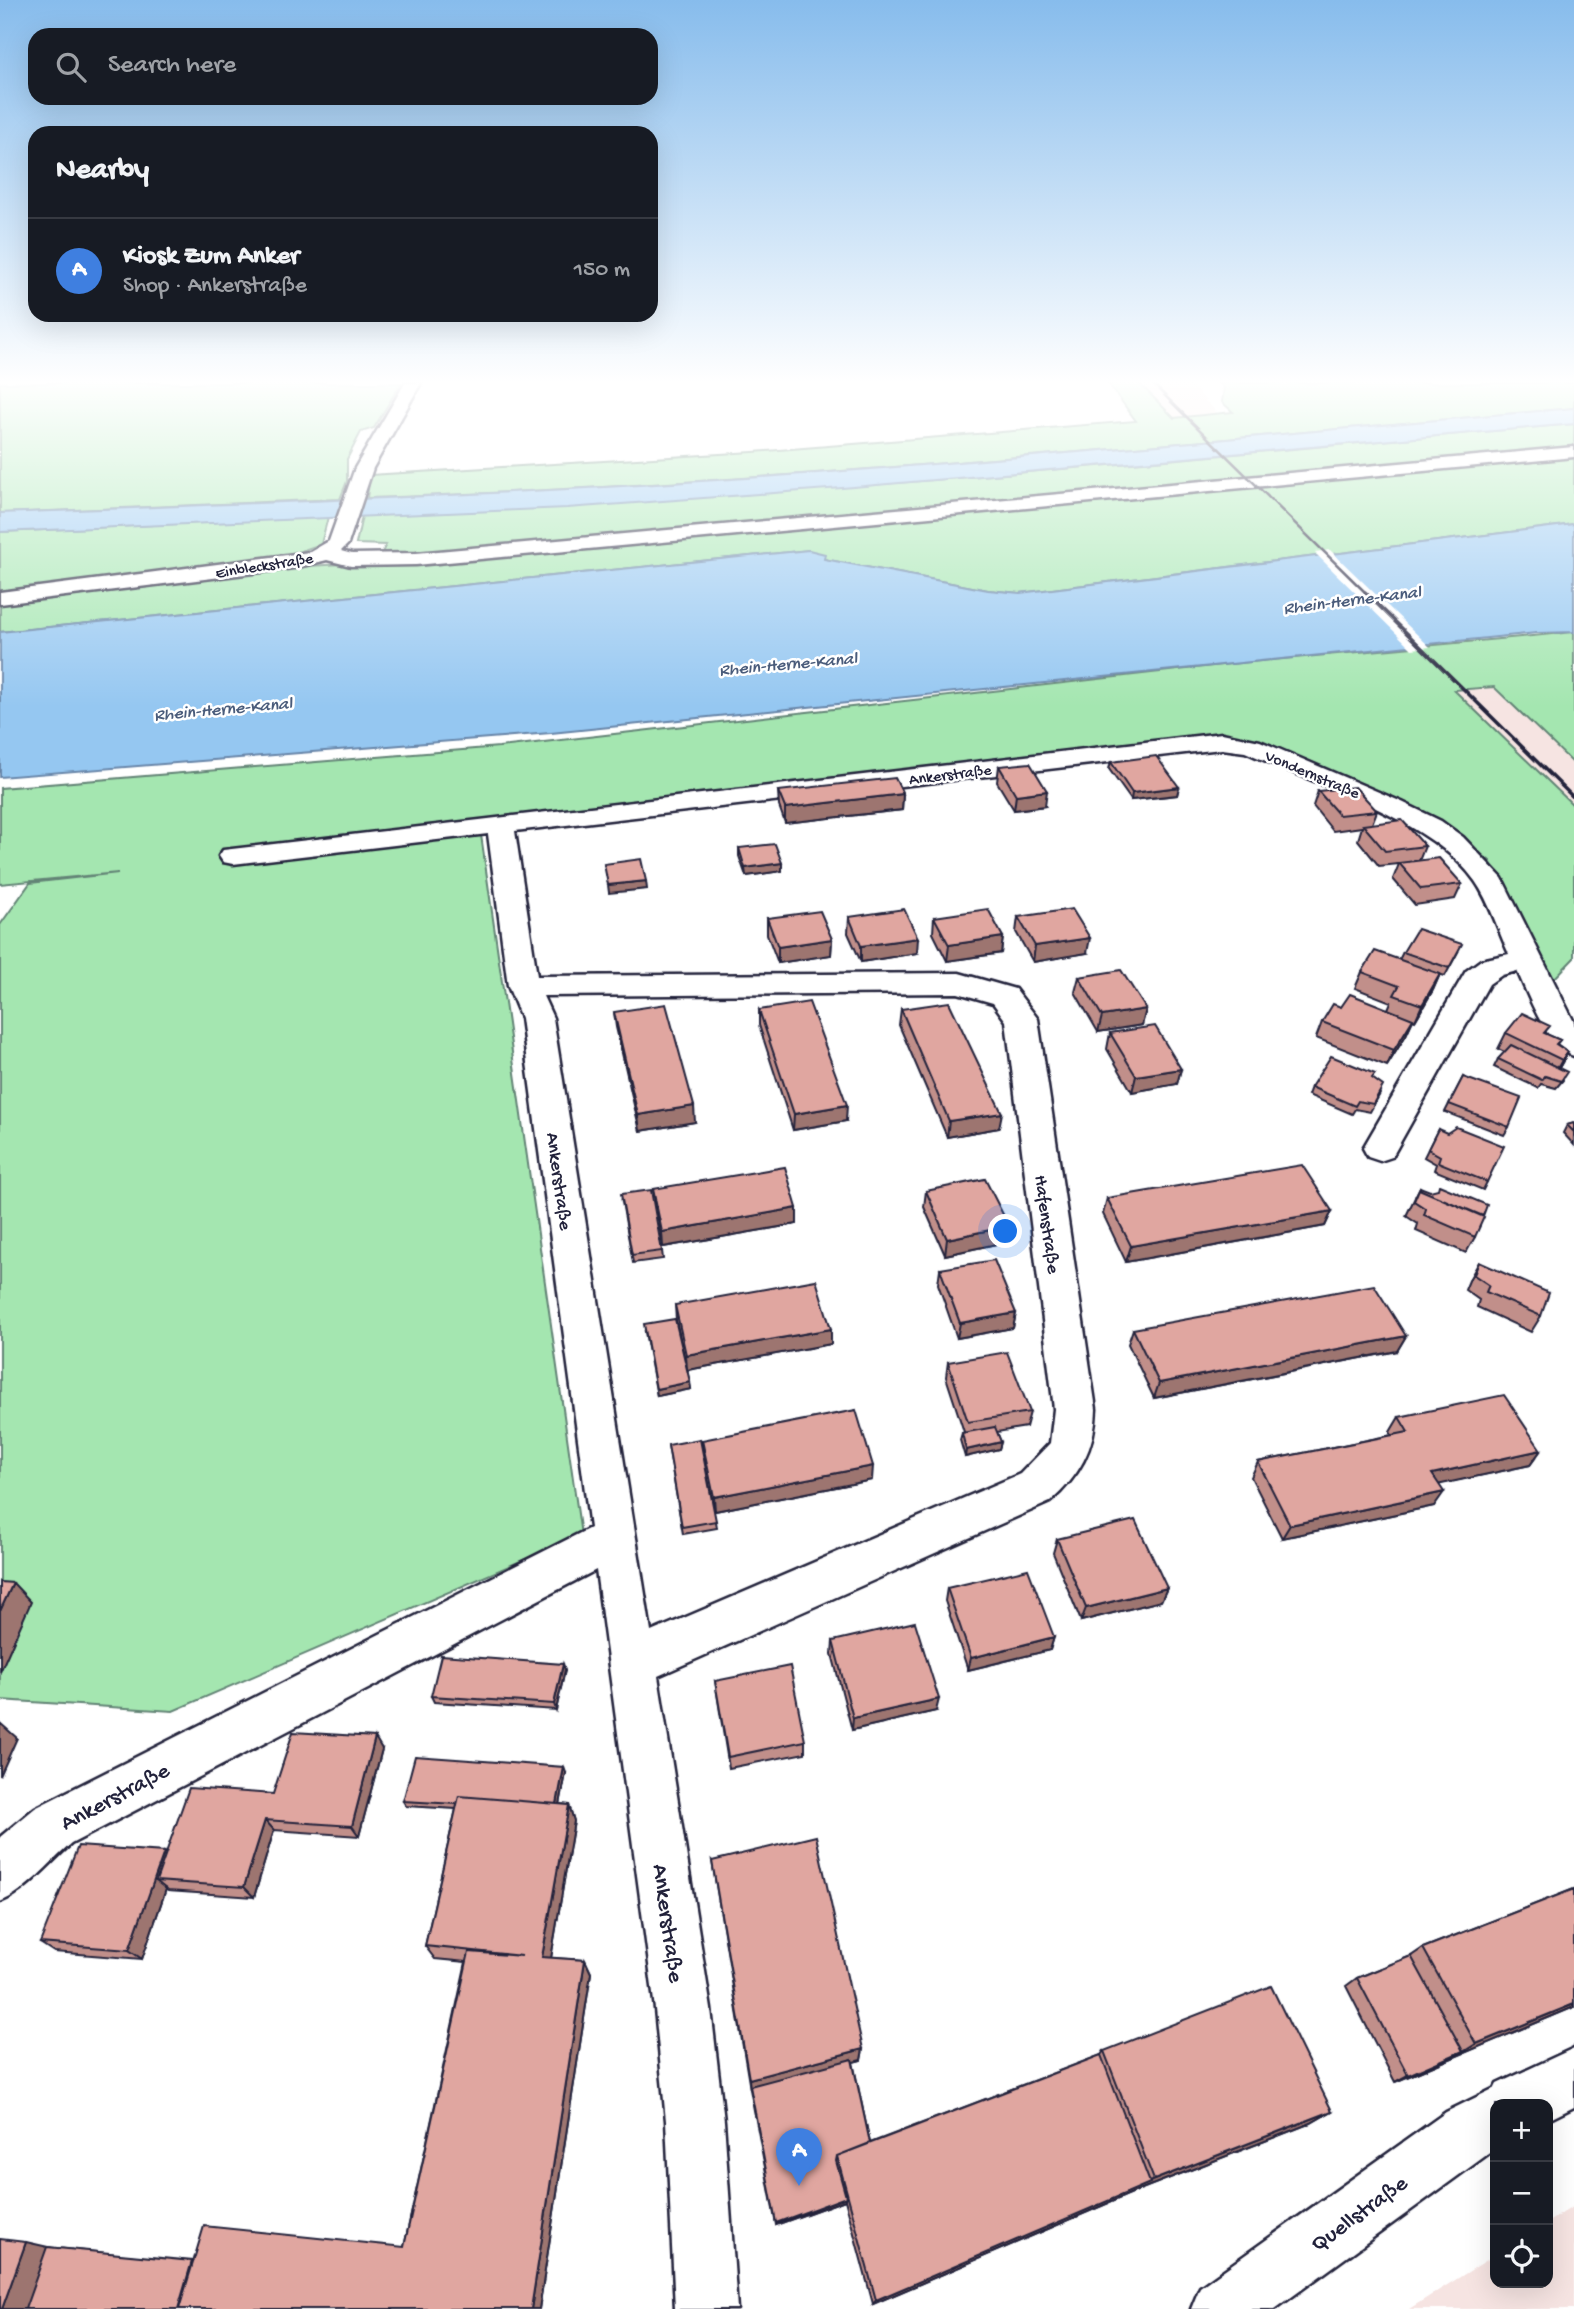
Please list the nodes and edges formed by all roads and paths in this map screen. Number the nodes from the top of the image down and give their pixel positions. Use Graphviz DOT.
graph roads {
  1 [pos="356,491"];
  2 [pos="1155,491"];
  3 [pos="326,553"];
  4 [pos="0,598"];
  5 [pos="1024,764"];
  6 [pos="501,826"];
  7 [pos="233,856"];
  8 [pos="1526,960"];
  9 [pos="523,986"];
  10 [pos="1574,1045"];
  11 [pos="1380,1148"];
  12 [pos="613,1539"];
  13 [pos="632,1663"];
  14 [pos="0,1875"];
  15 [pos="1574,2077"];
  16 [pos="1528,2099"];
  17 [pos="1490,2120"];
  18 [pos="706,2309"];
  19 [pos="1222,2309"];
  1 -- 3 [label="street"];
  2 -- 3 [label="street, Einbleckstraße"];
  3 -- 4 [label="street, Einbleckstraße"];
  5 -- 6 [label="street, Ankerstraße"];
  5 -- 8 [label="street, Vondernstraße"];
  6 -- 7 [label="street, Ankerstraße"];
  6 -- 9 [label="street, Ankerstraße"];
  8 -- 10 [label="street, Vondernstraße"];
  8 -- 11 [label="street"];
  9 -- 12 [label="street, Ankerstraße"];
  9 -- 13 [label="street, Hafenstraße"];
  12 -- 13 [label="street, Ankerstraße"];
  12 -- 14 [label="street, Ankerstraße"];
  13 -- 18 [label="street, Ankerstraße"];
  15 -- 16 [label="street"];
  17 -- 19 [label="street, Quellstraße"];
}
